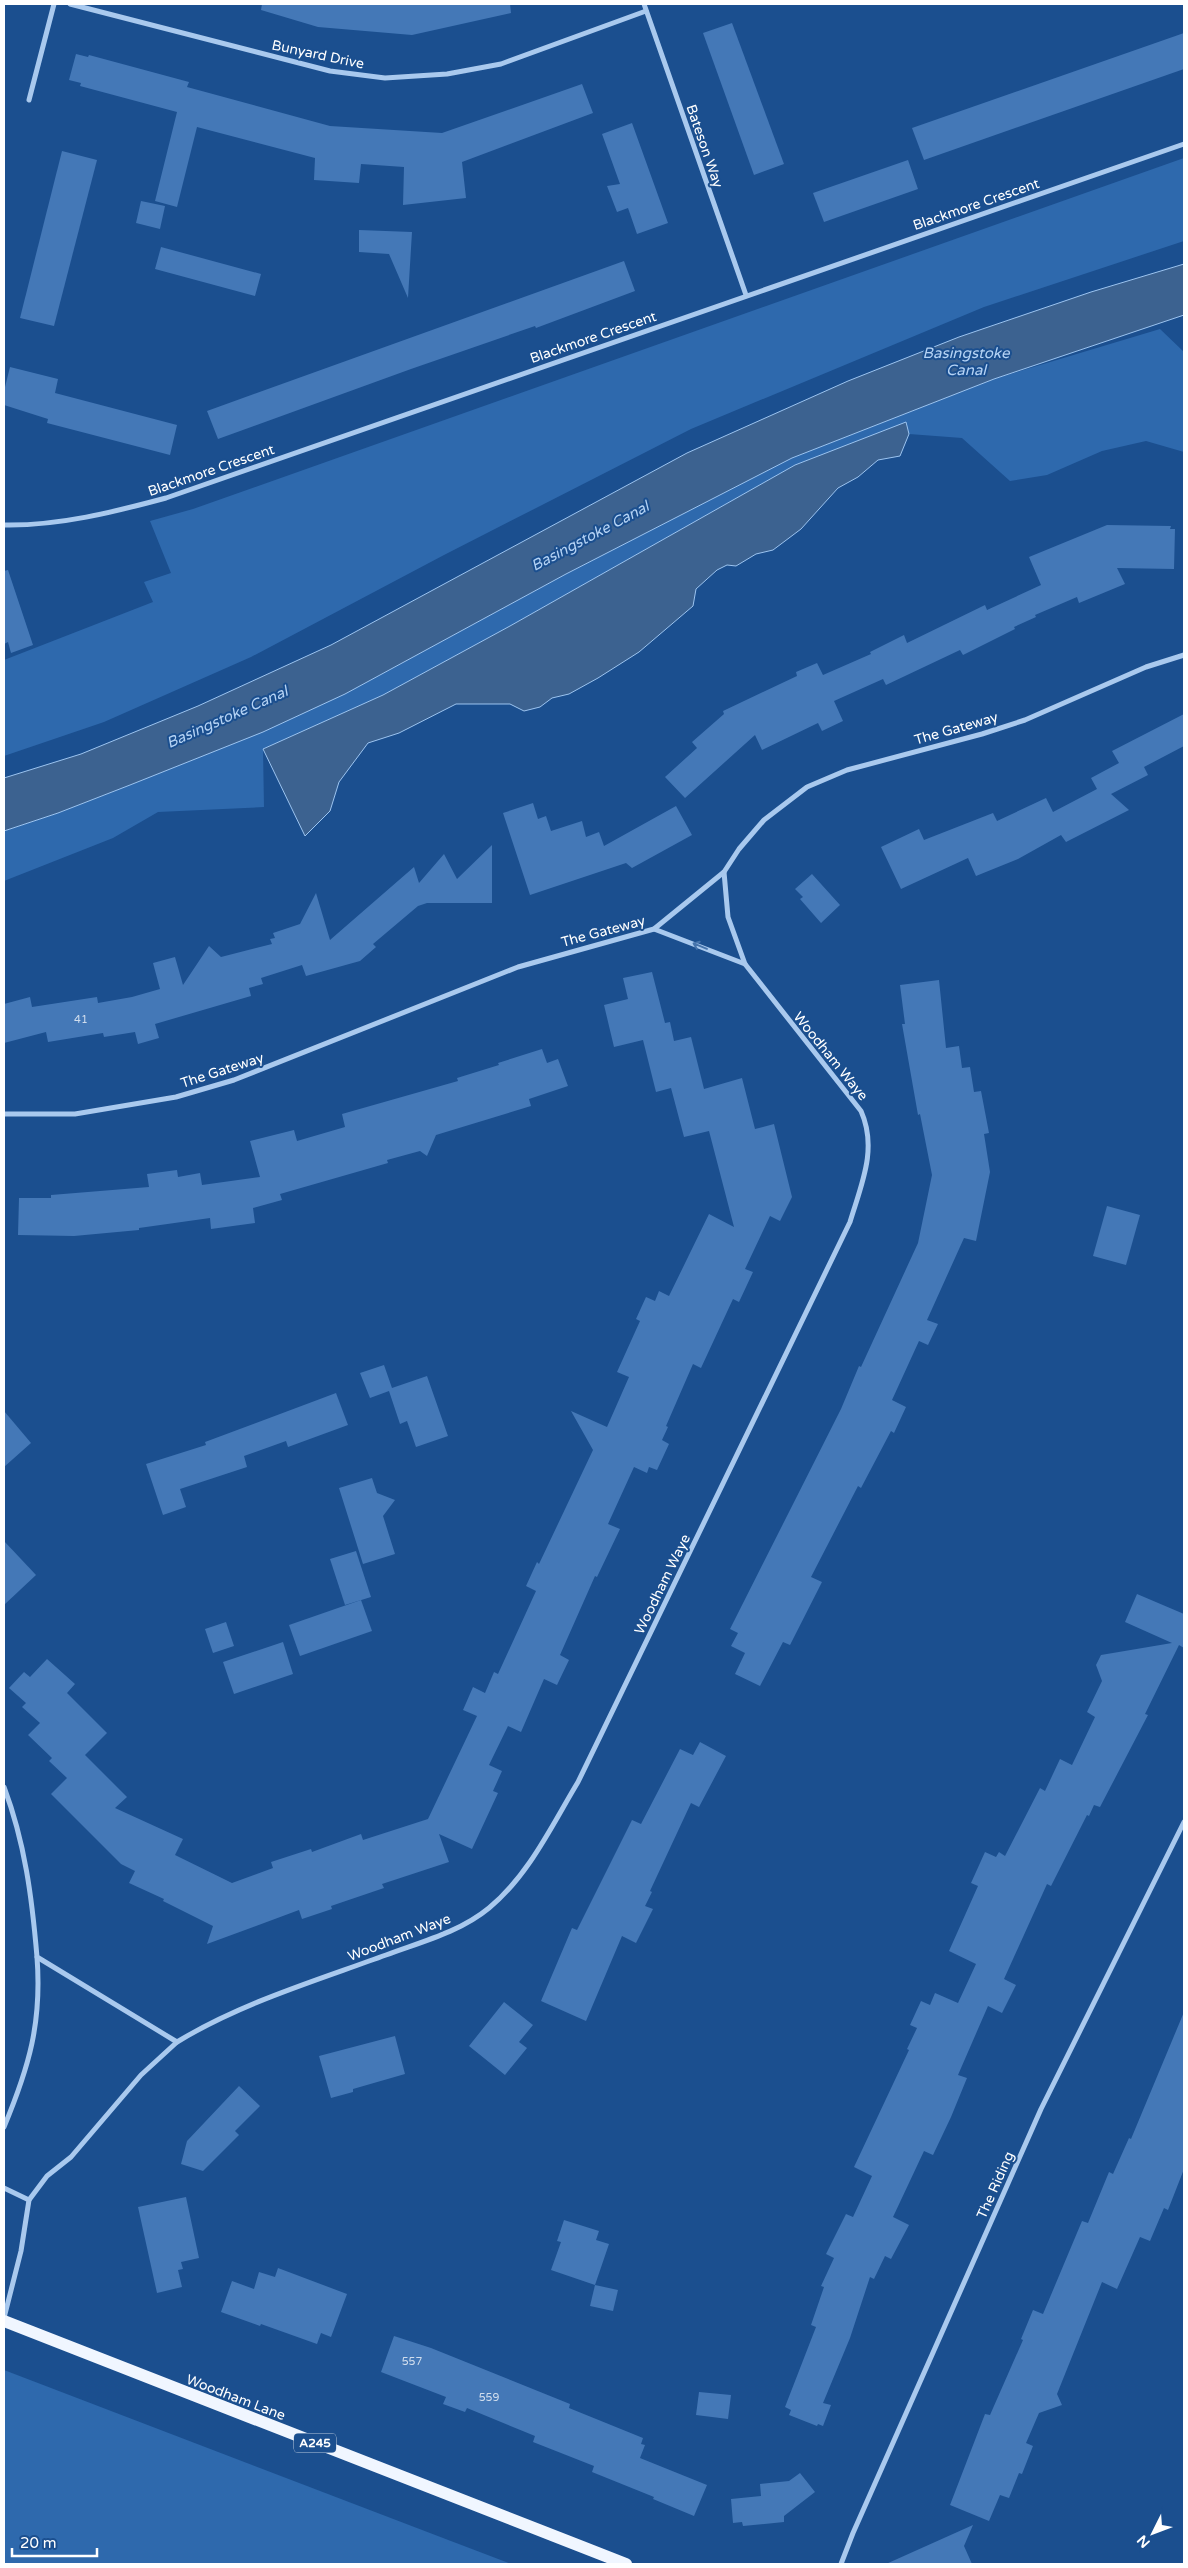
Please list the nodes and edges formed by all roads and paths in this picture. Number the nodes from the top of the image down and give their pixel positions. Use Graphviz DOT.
graph roads {
  1 [pos="54,4"];
  2 [pos="70,4"];
  3 [pos="644,4"];
  4 [pos="646,11"];
  5 [pos="29,100"];
  6 [pos="1184,144"];
  7 [pos="746,295"];
  8 [pos="4,525"];
  9 [pos="1184,656"];
  10 [pos="724,872"];
  11 [pos="654,929"];
  12 [pos="745,964"];
  13 [pos="4,1114"];
  14 [pos="4,1787"];
  15 [pos="1184,1822"];
  16 [pos="37,1957"];
  17 [pos="177,2042"];
  18 [pos="4,2127"];
  19 [pos="4,2188"];
  20 [pos="29,2200"];
  21 [pos="4,2319"];
  22 [pos="626,2564"];
  23 [pos="841,2564"];
  1 -- 5 [label="street"];
  2 -- 4 [label="street, Bunyard Drive"];
  3 -- 4 [label="street, Bateson Way"];
  4 -- 7 [label="street, Bateson Way"];
  6 -- 7 [label="street, Blackmore Crescent"];
  7 -- 8 [label="street, Blackmore Crescent"];
  9 -- 10 [label="street, The Gateway"];
  10 -- 11 [label="street, The Gateway"];
  10 -- 12 [label="street"];
  12 -- 11 [label="street, one-way"];
  11 -- 13 [label="street, The Gateway"];
  12 -- 17 [label="street, Woodham Waye"];
  14 -- 16 [label="street"];
  15 -- 23 [label="street, The Riding"];
  16 -- 17 [label="street"];
  16 -- 18 [label="street"];
  17 -- 20 [label="street, Woodham Waye"];
  19 -- 20 [label="street"];
  20 -- 21 [label="street, Woodham Waye"];
  21 -- 22 [label="main road, Woodham Lane / A245"];
}
